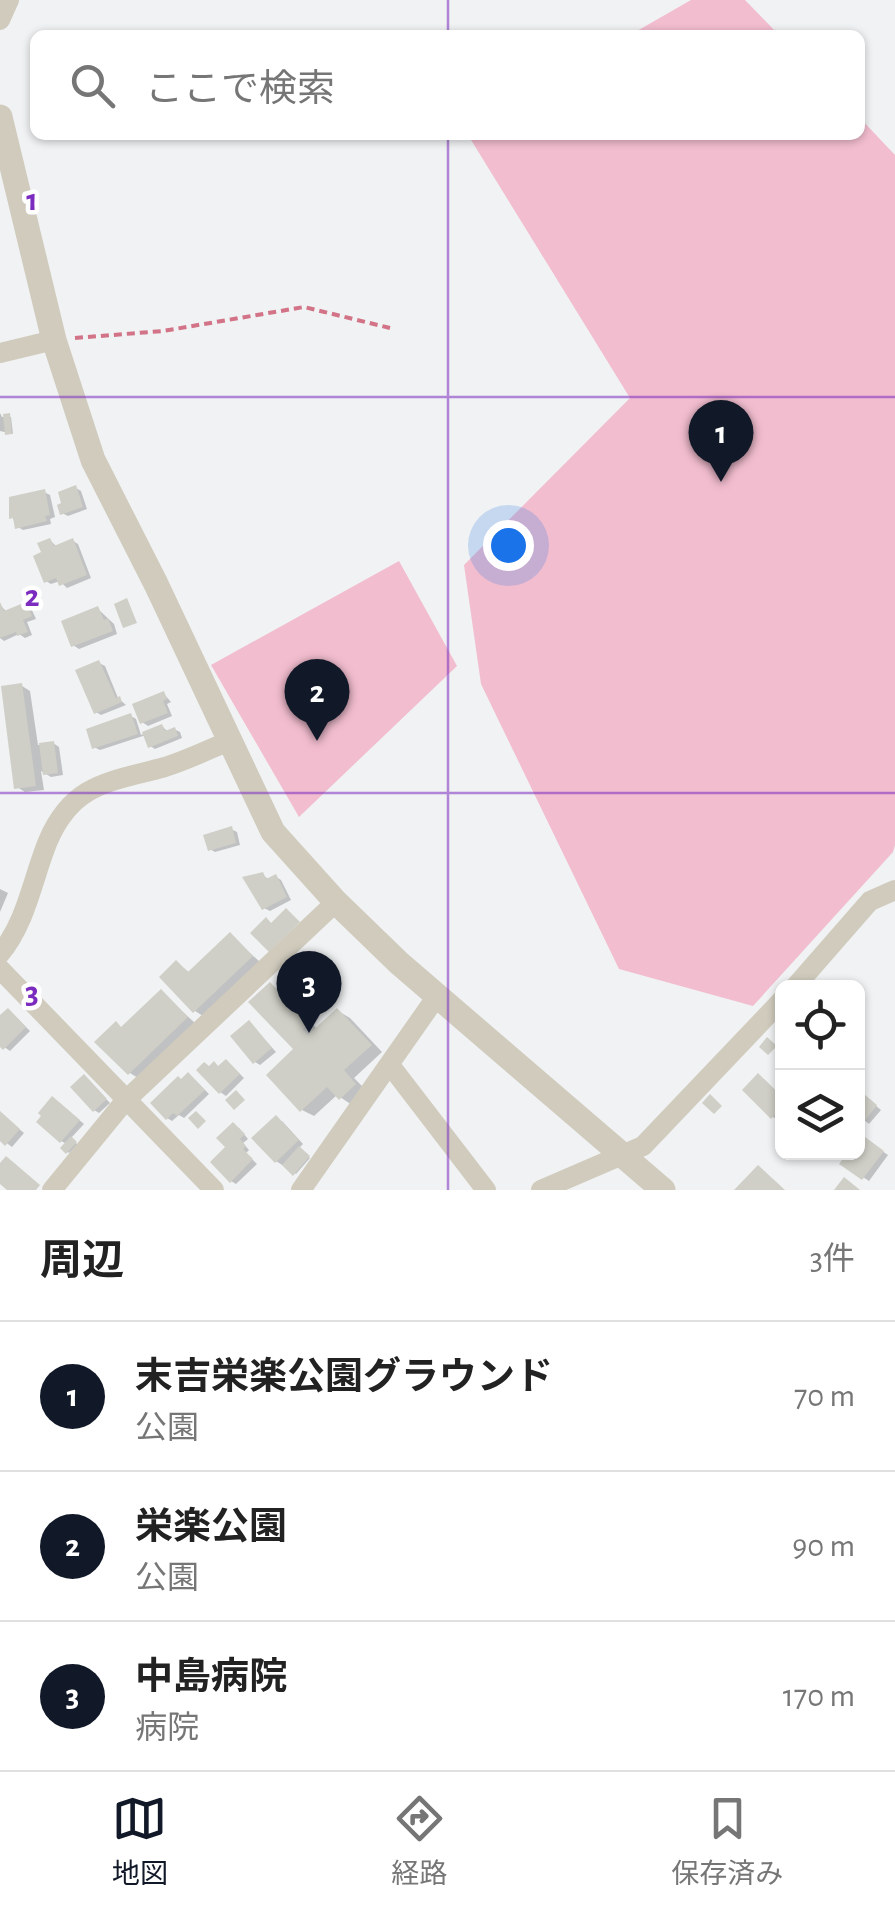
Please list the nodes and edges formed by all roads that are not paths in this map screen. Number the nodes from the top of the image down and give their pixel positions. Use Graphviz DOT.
graph roads {
  1 [pos="10,0"];
  2 [pos="0,20"];
  3 [pos="0,117"];
  4 [pos="54,340"];
  5 [pos="0,353"];
  6 [pos="229,741"];
  7 [pos="895,890"];
  8 [pos="336,902"];
  9 [pos="0,954"];
  10 [pos="0,969"];
  11 [pos="801,980"];
  12 [pos="437,996"];
  13 [pos="775,1007"];
  14 [pos="390,1064"];
  15 [pos="125,1101"];
  16 [pos="624,1156"];
  17 [pos="52,1190"];
  18 [pos="214,1190"];
  19 [pos="300,1190"];
  20 [pos="486,1190"];
  21 [pos="541,1190"];
  22 [pos="663,1190"];
  1 -- 2 [label="street"];
  3 -- 4 [label="street"];
  4 -- 5 [label="street"];
  4 -- 6 [label="street"];
  6 -- 8 [label="street"];
  6 -- 9 [label="street"];
  7 -- 11 [label="street"];
  8 -- 12 [label="street"];
  8 -- 15 [label="street"];
  10 -- 15 [label="street"];
  12 -- 14 [label="street"];
  12 -- 16 [label="street"];
  13 -- 16 [label="street"];
  14 -- 19 [label="street"];
  14 -- 20 [label="street"];
  15 -- 17 [label="street"];
  15 -- 18 [label="street"];
  16 -- 21 [label="street"];
  16 -- 22 [label="street"];
}
